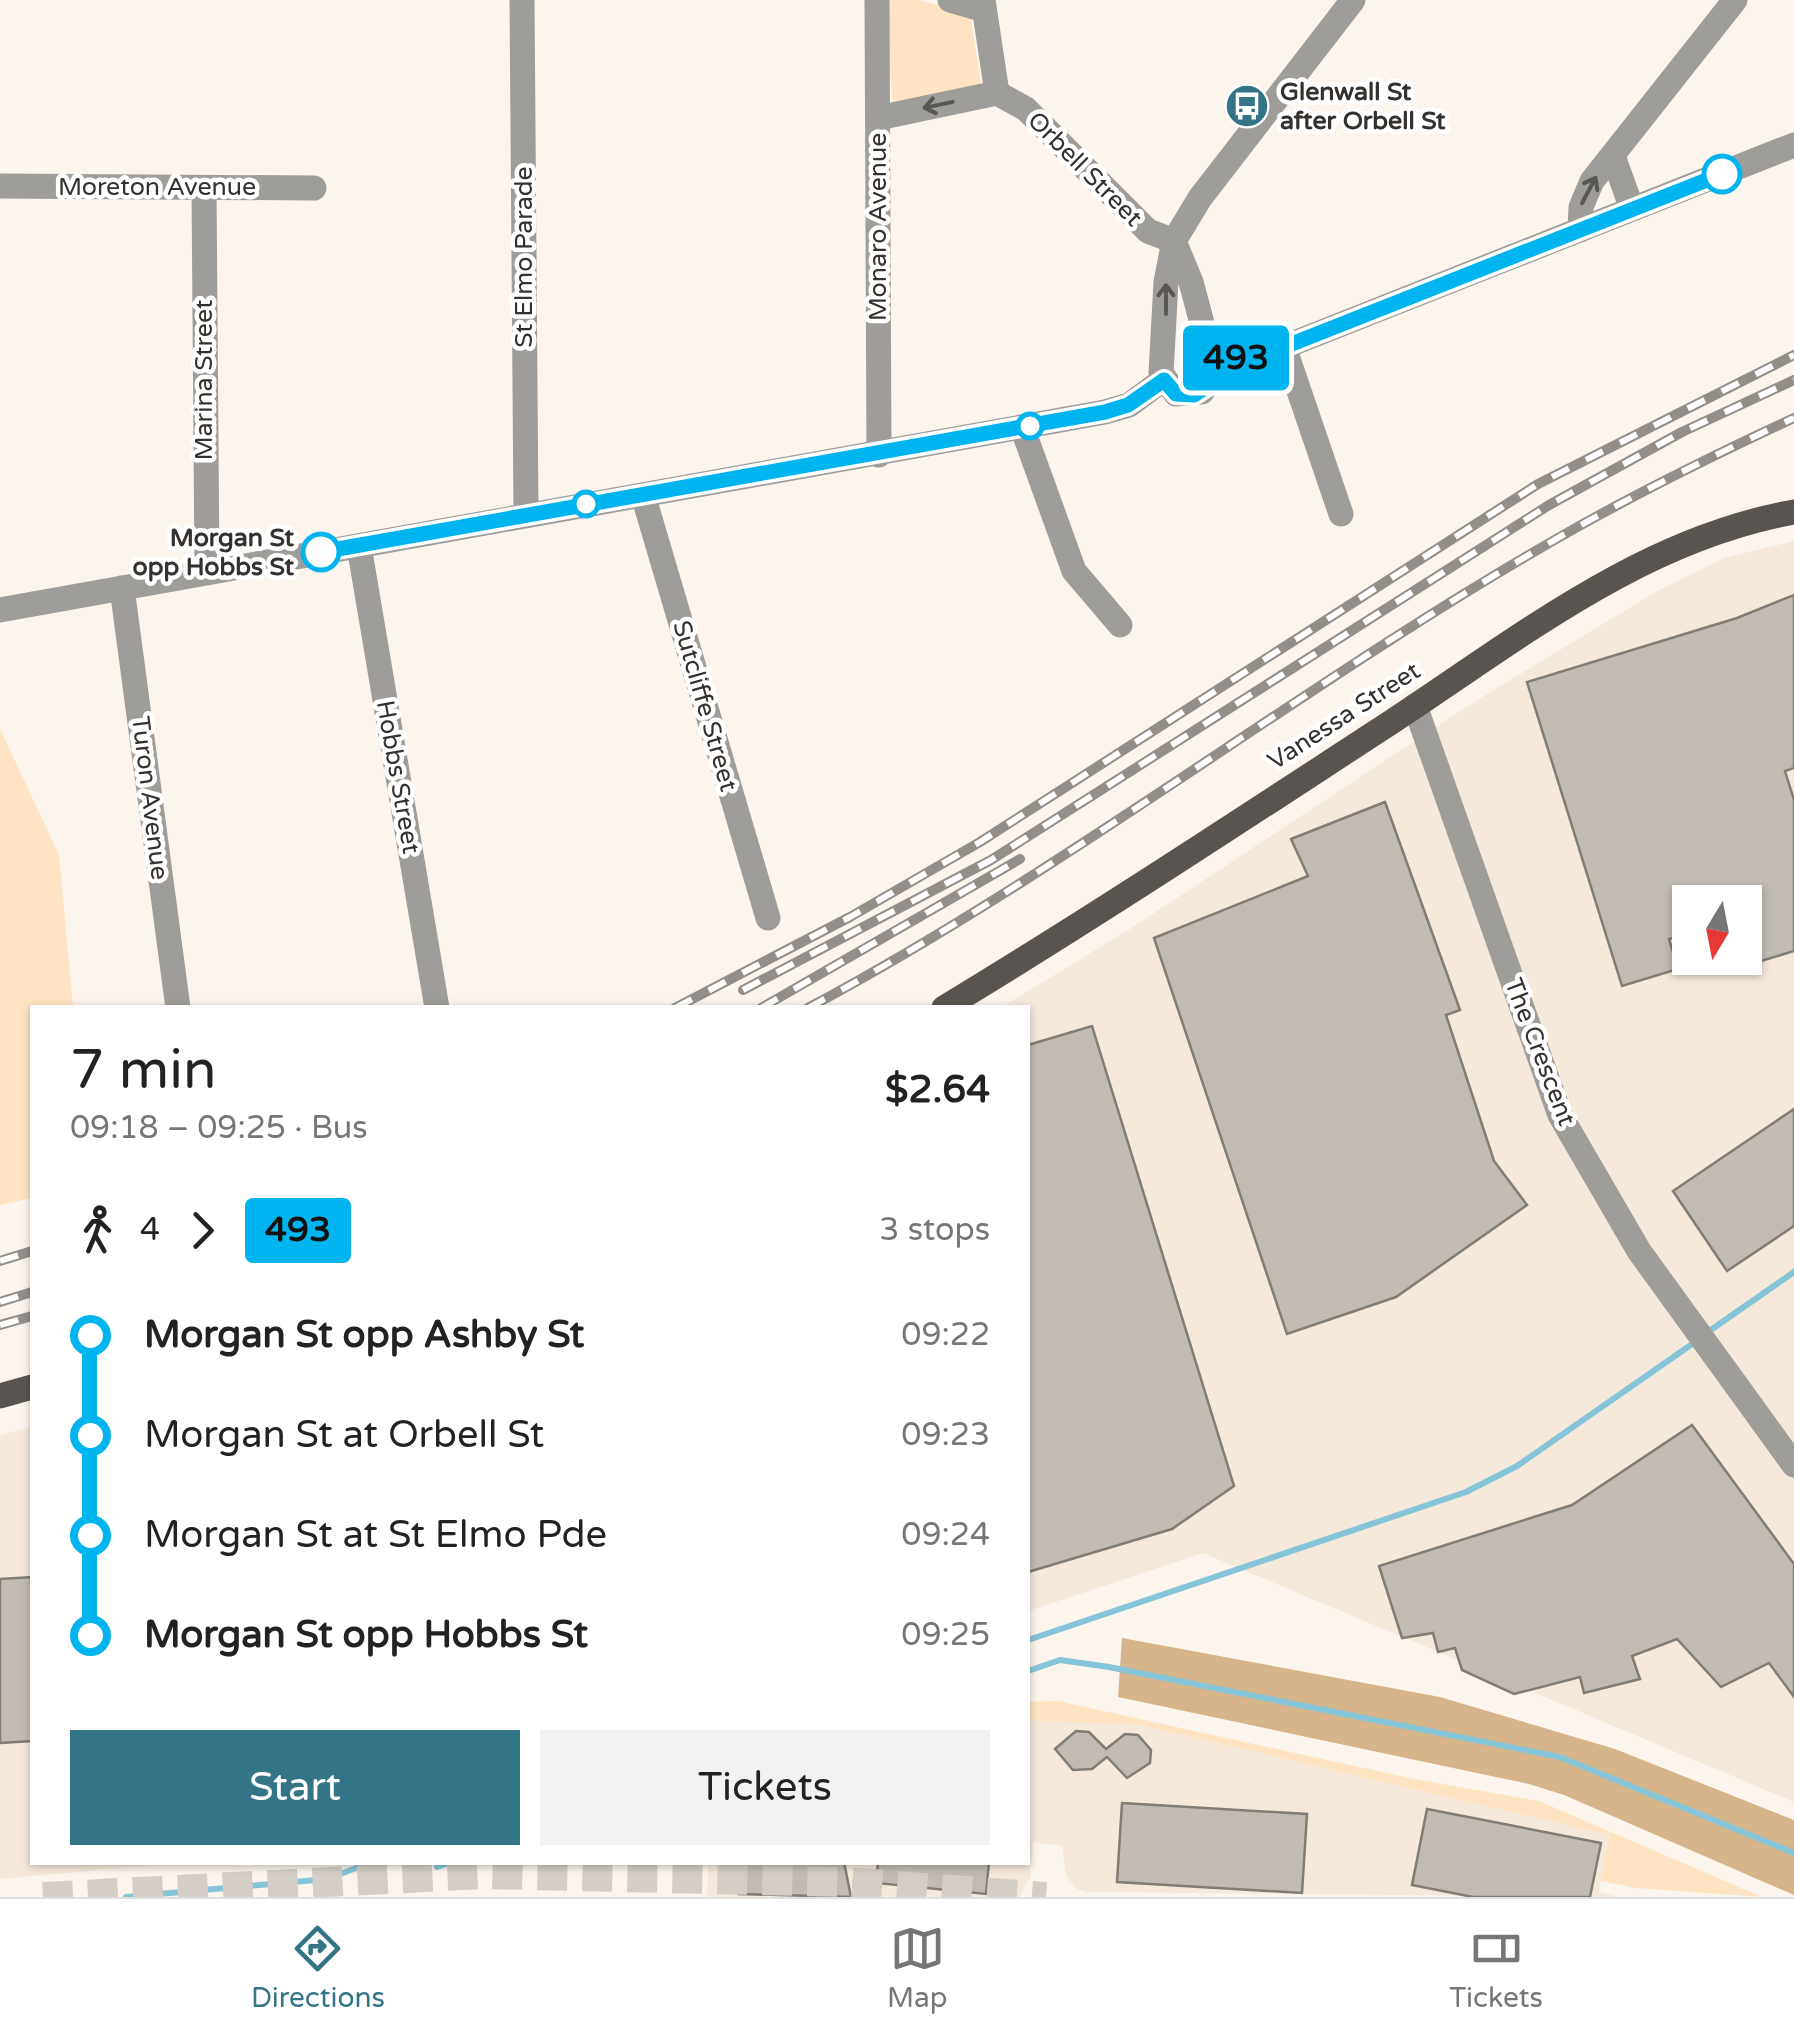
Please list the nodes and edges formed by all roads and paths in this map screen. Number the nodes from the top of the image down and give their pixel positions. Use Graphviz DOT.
graph roads {
  1 [pos="522,0"];
  2 [pos="877,0"];
  3 [pos="950,0"];
  4 [pos="1353,0"];
  5 [pos="1735,0"];
  6 [pos="982,4"];
  7 [pos="998,93"];
  8 [pos="878,118"];
  9 [pos="1794,145"];
  10 [pos="1612,156"];
  11 [pos="0,186"];
  12 [pos="204,188"];
  13 [pos="314,188"];
  14 [pos="1632,210"];
  15 [pos="1580,230"];
  16 [pos="1174,242"];
  17 [pos="1284,347"];
  18 [pos="1210,358"];
  19 [pos="1164,369"];
  20 [pos="1022,427"];
  21 [pos="879,455"];
  22 [pos="643,495"];
  23 [pos="1794,512"];
  24 [pos="526,514"];
  25 [pos="1341,514"];
  26 [pos="359,546"];
  27 [pos="207,572"];
  28 [pos="122,588"];
  29 [pos="0,610"];
  30 [pos="1120,625"];
  31 [pos="1416,706"];
  32 [pos="768,918"];
  33 [pos="178,1005"];
  34 [pos="436,1005"];
  35 [pos="949,1005"];
  36 [pos="30,1388"];
  37 [pos="0,1396"];
  38 [pos="1794,1465"];
  1 -- 24 [label="street, St Elmo Parade"];
  2 -- 8 [label="street, Monaro Avenue"];
  3 -- 6 [label="street"];
  4 -- 16 [label="street"];
  5 -- 10 [label="street"];
  6 -- 7 [label="street"];
  7 -- 8 [label="street, one-way"];
  7 -- 16 [label="street, Orbell Street"];
  8 -- 21 [label="street, Monaro Avenue"];
  9 -- 14 [label="street"];
  10 -- 14 [label="street"];
  15 -- 10 [label="street, one-way"];
  11 -- 12 [label="street, Moreton Avenue"];
  12 -- 13 [label="street, Moreton Avenue"];
  12 -- 27 [label="street, Marina Street"];
  14 -- 15 [label="street"];
  15 -- 17 [label="street"];
  16 -- 18 [label="street"];
  19 -- 16 [label="street, one-way"];
  17 -- 18 [label="street"];
  17 -- 25 [label="street"];
  18 -- 19 [label="street"];
  18 -- 19 [label="street"];
  19 -- 20 [label="street"];
  20 -- 21 [label="street"];
  20 -- 30 [label="street"];
  21 -- 22 [label="street"];
  22 -- 24 [label="street"];
  22 -- 32 [label="street, Sutcliffe Street"];
  23 -- 31 [label="main road, Vanessa Street"];
  24 -- 26 [label="street"];
  26 -- 27 [label="street"];
  26 -- 34 [label="street, Hobbs Street"];
  27 -- 28 [label="street"];
  28 -- 29 [label="street"];
  28 -- 33 [label="street, Turon Avenue"];
  31 -- 35 [label="main road, Vanessa Street"];
  31 -- 38 [label="street, The Crescent"];
  36 -- 37 [label="main road"];
}
